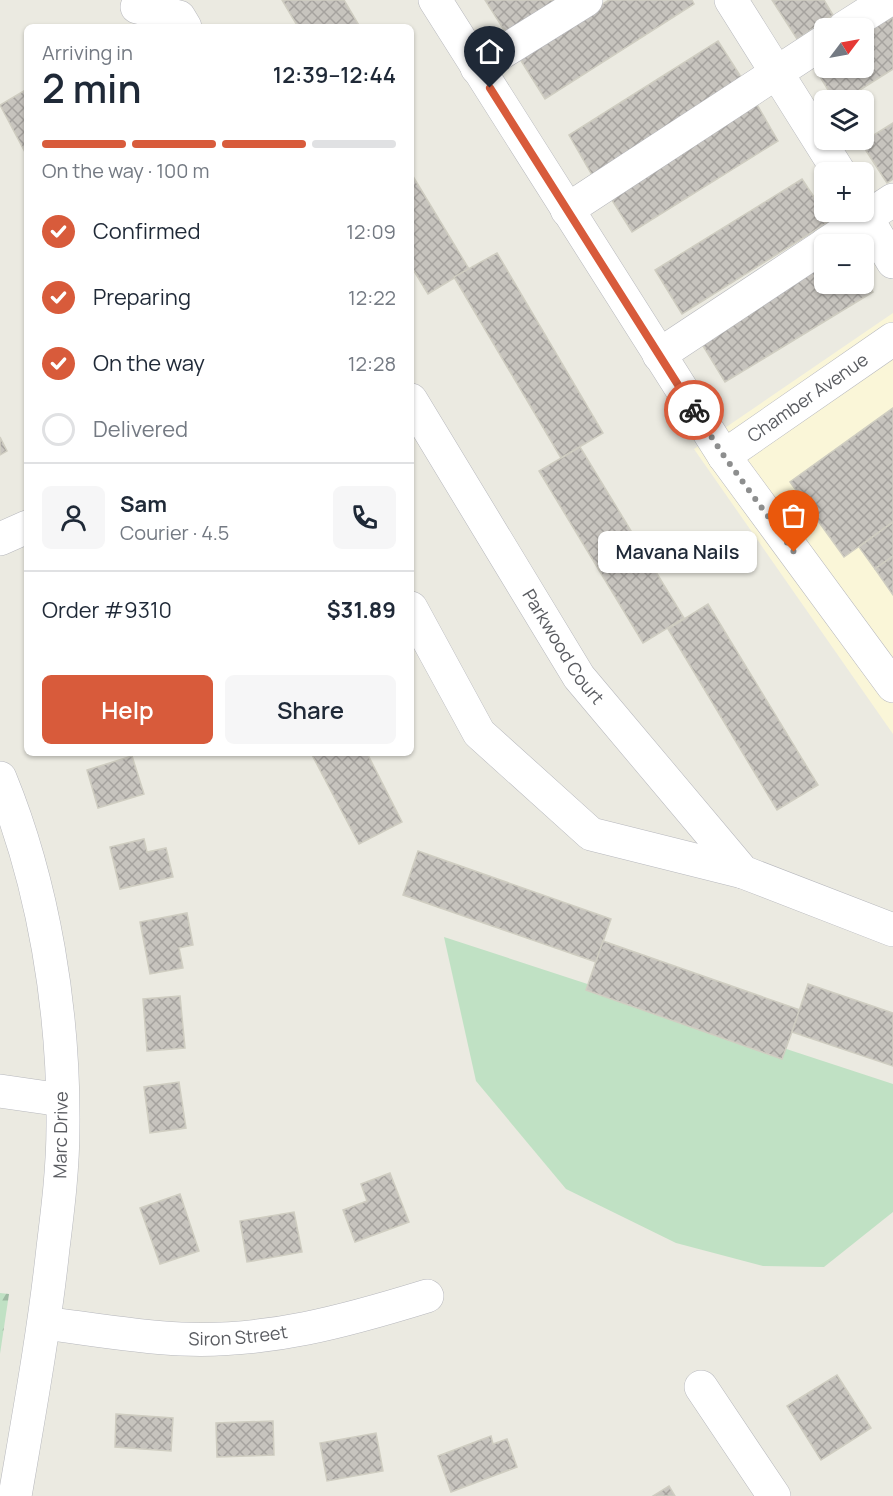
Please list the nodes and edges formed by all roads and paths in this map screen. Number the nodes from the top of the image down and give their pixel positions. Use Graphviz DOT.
graph roads {
  1 [pos="435,0"];
  2 [pos="586,0"];
  3 [pos="731,0"];
  4 [pos="888,0"];
  5 [pos="133,11"];
  6 [pos="850,16"];
  7 [pos="183,24"];
  8 [pos="814,48"];
  9 [pos="477,68"];
  10 [pos="778,72"];
  11 [pos="833,162"];
  12 [pos="567,210"];
  13 [pos="874,210"];
  14 [pos="857,222"];
  15 [pos="840,234"];
  16 [pos="814,252"];
  17 [pos="893,262"];
  18 [pos="893,339"];
  19 [pos="659,355"];
  20 [pos="414,405"];
  21 [pos="724,456"];
  22 [pos="24,528"];
  23 [pos="0,539"];
  24 [pos="414,614"];
  25 [pos="893,686"];
  26 [pos="0,778"];
  27 [pos="743,872"];
  28 [pos="893,930"];
  29 [pos="0,1091"];
  30 [pos="62,1100"];
  31 [pos="427,1296"];
  32 [pos="45,1323"];
  33 [pos="701,1387"];
  34 [pos="15,1496"];
  35 [pos="774,1496"];
  1 -- 9 [label="street"];
  2 -- 9 [label="street"];
  3 -- 10 [label="street"];
  4 -- 6 [label="street"];
  5 -- 7 [label="street"];
  8 -- 10 [label="street"];
  9 -- 12 [label="street"];
  10 -- 11 [label="street"];
  10 -- 12 [label="street"];
  12 -- 19 [label="street"];
  13 -- 17 [label="street"];
  14 -- 15 [label="street"];
  16 -- 19 [label="street"];
  18 -- 21 [label="street, Chamber Avenue"];
  19 -- 21 [label="street"];
  20 -- 27 [label="street, Parkwood Court"];
  21 -- 25 [label="street"];
  22 -- 23 [label="street"];
  24 -- 27 [label="street, Parkwood Court"];
  26 -- 30 [label="street, Marc Drive"];
  27 -- 28 [label="street, Parkwood Court"];
  29 -- 30 [label="street"];
  30 -- 32 [label="street, Marc Drive"];
  31 -- 32 [label="street, Siron Street"];
  32 -- 34 [label="street, Marc Drive"];
  33 -- 35 [label="street"];
}
